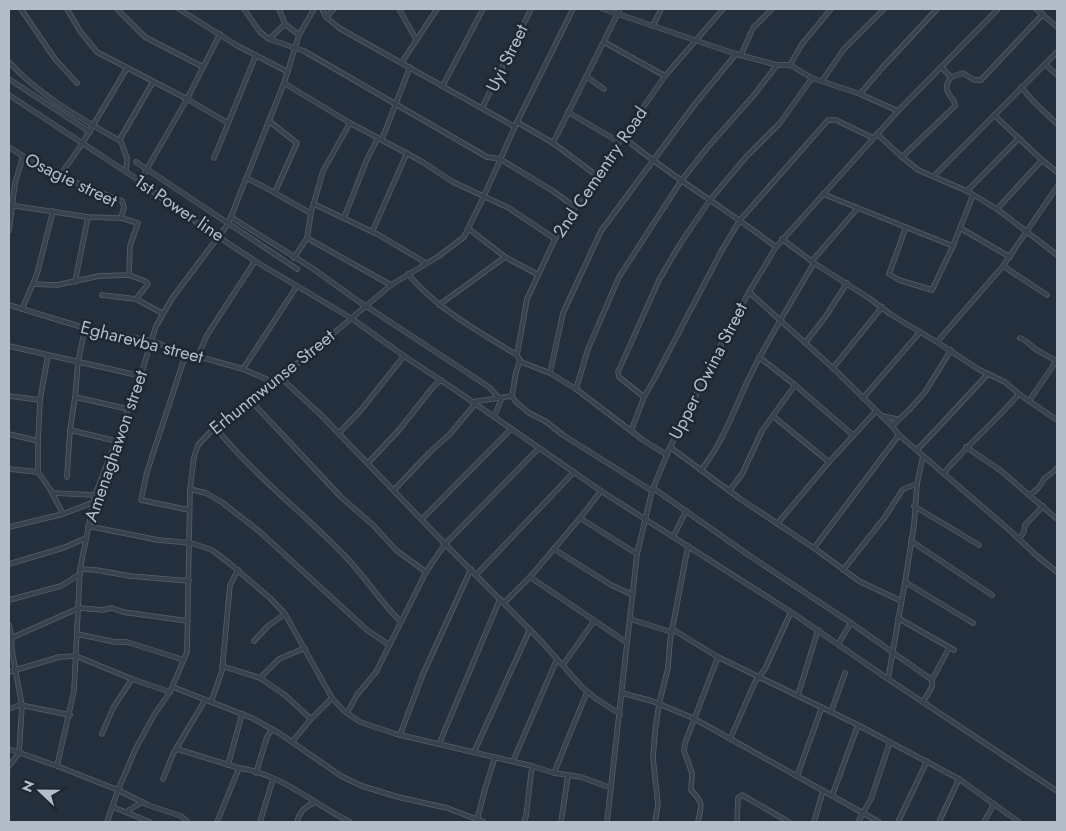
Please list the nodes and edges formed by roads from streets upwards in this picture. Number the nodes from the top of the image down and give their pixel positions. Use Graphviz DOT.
graph roads {
  1 [pos="21,9"];
  2 [pos="67,9"];
  3 [pos="118,9"];
  4 [pos="179,9"];
  5 [pos="244,9"];
  6 [pos="279,9"];
  7 [pos="314,9"];
  8 [pos="322,9"];
  9 [pos="334,9"];
  10 [pos="399,9"];
  11 [pos="437,9"];
  12 [pos="483,9"];
  13 [pos="531,9"];
  14 [pos="573,9"];
  15 [pos="603,9"];
  16 [pos="620,9"];
  17 [pos="661,9"];
  18 [pos="723,9"];
  19 [pos="772,9"];
  20 [pos="831,9"];
  21 [pos="884,9"];
  22 [pos="937,9"];
  23 [pos="1036,9"];
  24 [pos="996,10"];
  25 [pos="617,14"];
  26 [pos="1043,14"];
  27 [pos="326,17"];
  28 [pos="285,24"];
  29 [pos="653,26"];
  30 [pos="1057,27"];
  31 [pos="220,34"];
  32 [pos="299,35"];
  33 [pos="269,39"];
  34 [pos="416,40"];
  35 [pos="695,40"];
  36 [pos="604,42"];
  37 [pos="296,47"];
  38 [pos="1057,52"];
  39 [pos="739,54"];
  40 [pos="256,55"];
  41 [pos="9,62"];
  42 [pos="402,62"];
  43 [pos="1045,64"];
  44 [pos="777,65"];
  45 [pos="790,65"];
  46 [pos="203,67"];
  47 [pos="410,67"];
  48 [pos="941,67"];
  49 [pos="127,68"];
  50 [pos="288,72"];
  51 [pos="665,76"];
  52 [pos="1057,76"];
  53 [pos="586,77"];
  54 [pos="951,77"];
  55 [pos="812,78"];
  56 [pos="9,79"];
  57 [pos="822,81"];
  58 [pos="153,82"];
  59 [pos="77,83"];
  60 [pos="284,83"];
  61 [pos="443,85"];
  62 [pos="1021,87"];
  63 [pos="604,89"];
  64 [pos="860,94"];
  65 [pos="9,95"];
  66 [pos="187,99"];
  67 [pos="395,103"];
  68 [pos="482,108"];
  69 [pos="898,111"];
  70 [pos="568,112"];
  71 [pos="994,115"];
  72 [pos="269,121"];
  73 [pos="228,123"];
  74 [pos="350,123"];
  75 [pos="516,124"];
  76 [pos="1057,124"];
  77 [pos="93,126"];
  78 [pos="90,132"];
  79 [pos="877,134"];
  80 [pos="623,137"];
  81 [pos="873,138"];
  82 [pos="1019,138"];
  83 [pos="380,139"];
  84 [pos="120,141"];
  85 [pos="619,142"];
  86 [pos="553,143"];
  87 [pos="82,144"];
  88 [pos="9,147"];
  89 [pos="407,153"];
  90 [pos="23,156"];
  91 [pos="902,157"];
  92 [pos="214,158"];
  93 [pos="500,159"];
  94 [pos="1042,160"];
  95 [pos="652,161"];
  96 [pos="136,162"];
  97 [pos="147,169"];
  98 [pos="126,172"];
  99 [pos="1057,172"];
  100 [pos="596,175"];
  101 [pos="934,176"];
  102 [pos="59,177"];
  103 [pos="246,178"];
  104 [pos="140,181"];
  105 [pos="681,181"];
  106 [pos="1057,187"];
  107 [pos="967,191"];
  108 [pos="275,192"];
  109 [pos="823,194"];
  110 [pos="973,195"];
  111 [pos="484,196"];
  112 [pos="1051,196"];
  113 [pos="1057,199"];
  114 [pos="710,200"];
  115 [pos="314,204"];
  116 [pos="10,206"];
  117 [pos="576,207"];
  118 [pos="997,208"];
  119 [pos="857,209"];
  120 [pos="53,212"];
  121 [pos="310,213"];
  122 [pos="88,217"];
  123 [pos="231,217"];
  124 [pos="121,218"];
  125 [pos="344,218"];
  126 [pos="740,220"];
  127 [pos="228,224"];
  128 [pos="906,227"];
  129 [pos="960,228"];
  130 [pos="469,229"];
  131 [pos="9,231"];
  132 [pos="1027,231"];
  133 [pos="372,232"];
  134 [pos="220,236"];
  135 [pos="307,238"];
  136 [pos="555,239"];
  137 [pos="782,239"];
  138 [pos="953,246"];
  139 [pos="776,247"];
  140 [pos="1057,255"];
  141 [pos="505,257"];
  142 [pos="1010,257"];
  143 [pos="294,258"];
  144 [pos="255,261"];
  145 [pos="813,262"];
  146 [pos="426,263"];
  147 [pos="1003,266"];
  148 [pos="297,268"];
  149 [pos="408,274"];
  150 [pos="537,274"];
  151 [pos="129,275"];
  152 [pos="75,282"];
  153 [pos="847,283"];
  154 [pos="33,284"];
  155 [pos="297,286"];
  156 [pos="391,286"];
  157 [pos="749,292"];
  158 [pos="102,295"];
  159 [pos="1047,295"];
  160 [pos="136,299"];
  161 [pos="9,305"];
  162 [pos="365,306"];
  163 [pos="439,306"];
  164 [pos="882,307"];
  165 [pos="22,309"];
  166 [pos="162,313"];
  167 [pos="350,318"];
  168 [pos="780,320"];
  169 [pos="85,328"];
  170 [pos="920,332"];
  171 [pos="1020,338"];
  172 [pos="151,340"];
  173 [pos="937,342"];
  174 [pos="805,343"];
  175 [pos="9,346"];
  176 [pos="951,350"];
  177 [pos="186,353"];
  178 [pos="48,355"];
  179 [pos="517,355"];
  180 [pos="198,356"];
  181 [pos="404,356"];
  182 [pos="759,357"];
  183 [pos="520,360"];
  184 [pos="1057,361"];
  185 [pos="78,362"];
  186 [pos="832,368"];
  187 [pos="243,369"];
  188 [pos="550,373"];
  189 [pos="988,374"];
  190 [pos="140,376"];
  191 [pos="280,377"];
  192 [pos="441,380"];
  193 [pos="274,382"];
  194 [pos="795,385"];
  195 [pos="576,389"];
  196 [pos="1018,394"];
  197 [pos="9,396"];
  198 [pos="76,396"];
  199 [pos="512,396"];
  200 [pos="644,396"];
  201 [pos="863,398"];
  202 [pos="500,399"];
  203 [pos="40,400"];
  204 [pos="250,400"];
  205 [pos="1029,401"];
  206 [pos="474,403"];
  207 [pos="128,409"];
  208 [pos="876,411"];
  209 [pos="773,416"];
  210 [pos="881,416"];
  211 [pos="494,417"];
  212 [pos="897,419"];
  213 [pos="1057,420"];
  214 [pos="892,426"];
  215 [pos="215,428"];
  216 [pos="511,429"];
  217 [pos="70,430"];
  218 [pos="631,431"];
  219 [pos="339,433"];
  220 [pos="9,434"];
  221 [pos="899,434"];
  222 [pos="853,435"];
  223 [pos="38,440"];
  224 [pos="116,441"];
  225 [pos="670,447"];
  226 [pos="966,447"];
  227 [pos="540,448"];
  228 [pos="918,450"];
  229 [pos="667,455"];
  230 [pos="923,456"];
  231 [pos="828,462"];
  232 [pos="368,463"];
  233 [pos="1057,468"];
  234 [pos="9,469"];
  235 [pos="701,470"];
  236 [pos="38,472"];
  237 [pos="574,472"];
  238 [pos="944,473"];
  239 [pos="68,477"];
  240 [pos="917,484"];
  241 [pos="190,489"];
  242 [pos="394,490"];
  243 [pos="652,490"];
  244 [pos="730,490"];
  245 [pos="601,491"];
  246 [pos="52,493"];
  247 [pos="95,495"];
  248 [pos="1030,495"];
  249 [pos="94,502"];
  250 [pos="914,506"];
  251 [pos="1043,506"];
  252 [pos="189,510"];
  253 [pos="686,511"];
  254 [pos="63,514"];
  255 [pos="580,518"];
  256 [pos="422,519"];
  257 [pos="1057,519"];
  258 [pos="645,520"];
  259 [pos="777,524"];
  260 [pos="88,526"];
  261 [pos="9,527"];
  262 [pos="673,537"];
  263 [pos="86,538"];
  264 [pos="1019,539"];
  265 [pos="911,541"];
  266 [pos="188,543"];
  267 [pos="445,544"];
  268 [pos="979,545"];
  269 [pos="688,546"];
  270 [pos="814,548"];
  271 [pos="554,549"];
  272 [pos="637,554"];
  273 [pos="9,564"];
  274 [pos="80,569"];
  275 [pos="471,569"];
  276 [pos="238,570"];
  277 [pos="843,570"];
  278 [pos="426,572"];
  279 [pos="1057,572"];
  280 [pos="80,574"];
  281 [pos="476,575"];
  282 [pos="530,577"];
  283 [pos="189,581"];
  284 [pos="905,582"];
  285 [pos="633,595"];
  286 [pos="992,595"];
  287 [pos="9,600"];
  288 [pos="500,600"];
  289 [pos="901,601"];
  290 [pos="504,604"];
  291 [pos="78,608"];
  292 [pos="791,612"];
  293 [pos="285,614"];
  294 [pos="898,618"];
  295 [pos="630,619"];
  296 [pos="400,620"];
  297 [pos="188,621"];
  298 [pos="594,621"];
  299 [pos="973,622"];
  300 [pos="851,623"];
  301 [pos="9,625"];
  302 [pos="530,629"];
  303 [pos="672,630"];
  304 [pos="818,630"];
  305 [pos="77,634"];
  306 [pos="10,639"];
  307 [pos="254,641"];
  308 [pos="626,642"];
  309 [pos="838,644"];
  310 [pos="389,645"];
  311 [pos="305,648"];
  312 [pos="949,648"];
  313 [pos="954,650"];
  314 [pos="892,652"];
  315 [pos="76,656"];
  316 [pos="718,657"];
  317 [pos="557,659"];
  318 [pos="184,660"];
  319 [pos="563,665"];
  320 [pos="222,666"];
  321 [pos="16,669"];
  322 [pos="9,672"];
  323 [pos="845,673"];
  324 [pos="760,676"];
  325 [pos="260,678"];
  326 [pos="132,679"];
  327 [pos="888,679"];
  328 [pos="932,680"];
  329 [pos="172,687"];
  330 [pos="170,692"];
  331 [pos="587,692"];
  332 [pos="622,694"];
  333 [pos="798,695"];
  334 [pos="332,698"];
  335 [pos="205,700"];
  336 [pos="210,702"];
  337 [pos="923,702"];
  338 [pos="659,704"];
  339 [pos="22,706"];
  340 [pos="822,707"];
  341 [pos="9,708"];
  342 [pos="831,712"];
  343 [pos="242,714"];
  344 [pos="347,714"];
  345 [pos="620,714"];
  346 [pos="70,715"];
  347 [pos="693,718"];
  348 [pos="311,719"];
  349 [pos="858,725"];
  350 [pos="272,729"];
  351 [pos="102,734"];
  352 [pos="400,735"];
  353 [pos="730,739"];
  354 [pos="292,742"];
  355 [pos="890,742"];
  356 [pos="439,744"];
  357 [pos="9,749"];
  358 [pos="177,749"];
  359 [pos="474,752"];
  360 [pos="19,754"];
  361 [pos="495,757"];
  362 [pos="927,761"];
  363 [pos="513,762"];
  364 [pos="228,765"];
  365 [pos="9,766"];
  366 [pos="57,766"];
  367 [pos="532,766"];
  368 [pos="239,768"];
  369 [pos="256,773"];
  370 [pos="554,773"];
  371 [pos="568,776"];
  372 [pos="797,776"];
  373 [pos="163,778"];
  374 [pos="273,779"];
  375 [pos="959,779"];
  376 [pos="611,788"];
  377 [pos="118,790"];
  378 [pos="823,791"];
  379 [pos="1057,791"];
  380 [pos="832,796"];
  381 [pos="142,802"];
  382 [pos="315,802"];
  383 [pos="994,804"];
  384 [pos="113,807"];
  385 [pos="126,812"];
  386 [pos="862,813"];
  387 [pos="779,817"];
  388 [pos="477,820"];
  389 [pos="107,822"];
  390 [pos="150,822"];
  391 [pos="188,822"];
  392 [pos="217,822"];
  393 [pos="260,822"];
  394 [pos="296,822"];
  395 [pos="350,822"];
  396 [pos="484,822"];
  397 [pos="524,822"];
  398 [pos="561,822"];
  399 [pos="607,822"];
  400 [pos="656,822"];
  401 [pos="698,822"];
  402 [pos="737,822"];
  403 [pos="778,822"];
  404 [pos="789,822"];
  405 [pos="814,822"];
  406 [pos="858,822"];
  407 [pos="879,822"];
  408 [pos="898,822"];
  409 [pos="939,822"];
  410 [pos="984,822"];
  411 [pos="1019,822"];
  1 -- 59 [label="street"];
  2 -- 49 [label="street"];
  3 -- 46 [label="street"];
  4 -- 31 [label="street"];
  5 -- 33 [label="street"];
  6 -- 28 [label="street"];
  7 -- 32 [label="street, Amenaghawon street"];
  8 -- 27 [label="street"];
  9 -- 27 [label="street"];
  10 -- 34 [label="street"];
  11 -- 34 [label="street"];
  12 -- 61 [label="street"];
  13 -- 68 [label="street, Uyi Street"];
  14 -- 75 [label="street, Erhunmwunse Street"];
  15 -- 25 [label="street"];
  16 -- 25 [label="street"];
  17 -- 29 [label="street"];
  18 -- 35 [label="street, 2nd Cementry Road"];
  19 -- 39 [label="street"];
  20 -- 45 [label="street"];
  21 -- 57 [label="street"];
  22 -- 64 [label="street"];
  23 -- 26 [label="street"];
  24 -- 48 [label="street, Upper Owina Street"];
  25 -- 29 [label="street"];
  25 -- 36 [label="street"];
  26 -- 30 [label="street"];
  26 -- 54 [label="street"];
  27 -- 42 [label="street"];
  28 -- 32 [label="street"];
  28 -- 33 [label="street"];
  29 -- 35 [label="street"];
  31 -- 40 [label="street"];
  31 -- 46 [label="street"];
  32 -- 37 [label="street, Amenaghawon street"];
  33 -- 37 [label="street"];
  34 -- 42 [label="street"];
  35 -- 39 [label="street"];
  35 -- 51 [label="street, 2nd Cementry Road"];
  36 -- 51 [label="street"];
  36 -- 53 [label="street"];
  37 -- 50 [label="street, Amenaghawon street"];
  37 -- 67 [label="street"];
  38 -- 43 [label="street"];
  39 -- 44 [label="street"];
  39 -- 95 [label="street"];
  40 -- 50 [label="street"];
  40 -- 73 [label="street"];
  41 -- 77 [label="street"];
  42 -- 47 [label="street"];
  43 -- 52 [label="street"];
  43 -- 62 [label="street"];
  44 -- 45 [label="street"];
  44 -- 105 [label="street"];
  45 -- 55 [label="street"];
  46 -- 66 [label="street"];
  47 -- 61 [label="street"];
  47 -- 67 [label="street"];
  48 -- 54 [label="street"];
  48 -- 69 [label="street, Upper Owina Street"];
  49 -- 58 [label="street"];
  49 -- 77 [label="street"];
  50 -- 60 [label="street, Amenaghawon street"];
  51 -- 80 [label="street, 2nd Cementry Road"];
  53 -- 63 [label="street"];
  53 -- 70 [label="street"];
  54 -- 91 [label="street"];
  55 -- 57 [label="street"];
  55 -- 114 [label="street"];
  56 -- 78 [label="street"];
  57 -- 64 [label="street"];
  58 -- 66 [label="street"];
  58 -- 84 [label="street"];
  60 -- 72 [label="street, Amenaghawon street"];
  60 -- 74 [label="street"];
  61 -- 68 [label="street"];
  62 -- 71 [label="street"];
  62 -- 76 [label="street"];
  64 -- 69 [label="street"];
  65 -- 87 [label="street, 1st Power line"];
  66 -- 73 [label="street"];
  66 -- 97 [label="street"];
  67 -- 83 [label="street"];
  67 -- 93 [label="street"];
  68 -- 75 [label="street"];
  69 -- 79 [label="street, Upper Owina Street"];
  70 -- 85 [label="street"];
  70 -- 86 [label="street"];
  71 -- 82 [label="street"];
  71 -- 101 [label="street"];
  72 -- 103 [label="street, Amenaghawon street"];
  72 -- 108 [label="street"];
  73 -- 92 [label="street"];
  74 -- 83 [label="street"];
  74 -- 115 [label="street"];
  75 -- 86 [label="street"];
  75 -- 93 [label="street, Erhunmwunse Street"];
  77 -- 78 [label="street"];
  77 -- 84 [label="street"];
  78 -- 87 [label="street"];
  79 -- 81 [label="street, Upper Owina Street"];
  79 -- 91 [label="street"];
  80 -- 85 [label="street, 2nd Cementry Road"];
  80 -- 95 [label="street"];
  81 -- 109 [label="street, Upper Owina Street"];
  81 -- 126 [label="street"];
  82 -- 94 [label="street"];
  82 -- 107 [label="street"];
  83 -- 89 [label="street"];
  83 -- 125 [label="street"];
  84 -- 98 [label="street"];
  85 -- 100 [label="street, 2nd Cementry Road"];
  86 -- 100 [label="street"];
  87 -- 98 [label="street, 1st Power line"];
  87 -- 102 [label="street"];
  88 -- 90 [label="street, Osagie street"];
  89 -- 111 [label="street"];
  89 -- 133 [label="street"];
  90 -- 102 [label="street, Osagie street"];
  90 -- 116 [label="street"];
  91 -- 101 [label="street"];
  93 -- 111 [label="street, Erhunmwunse Street"];
  93 -- 117 [label="street"];
  94 -- 99 [label="street"];
  94 -- 118 [label="street"];
  95 -- 105 [label="street"];
  95 -- 188 [label="street"];
  96 -- 97 [label="street"];
  97 -- 104 [label="street"];
  97 -- 127 [label="street"];
  98 -- 104 [label="street, 1st Power line"];
  100 -- 117 [label="street, 2nd Cementry Road"];
  101 -- 107 [label="street"];
  102 -- 124 [label="street, Osagie street"];
  103 -- 108 [label="street"];
  103 -- 123 [label="street, Amenaghawon street"];
  104 -- 134 [label="street, 1st Power line"];
  105 -- 114 [label="street"];
  105 -- 195 [label="street"];
  106 -- 112 [label="street"];
  107 -- 110 [label="street"];
  108 -- 121 [label="street"];
  109 -- 119 [label="street"];
  109 -- 137 [label="street, Upper Owina Street"];
  110 -- 118 [label="street"];
  110 -- 129 [label="street"];
  111 -- 130 [label="street, Erhunmwunse Street"];
  111 -- 136 [label="street"];
  112 -- 113 [label="street"];
  112 -- 132 [label="street"];
  114 -- 126 [label="street"];
  114 -- 200 [label="street"];
  115 -- 121 [label="street"];
  115 -- 125 [label="street"];
  116 -- 120 [label="street"];
  116 -- 131 [label="street"];
  117 -- 136 [label="street, 2nd Cementry Road"];
  118 -- 132 [label="street"];
  119 -- 128 [label="street"];
  119 -- 145 [label="street"];
  120 -- 122 [label="street"];
  120 -- 154 [label="street"];
  121 -- 135 [label="street"];
  122 -- 124 [label="street"];
  122 -- 152 [label="street"];
  123 -- 127 [label="street, Amenaghawon street"];
  123 -- 143 [label="street"];
  124 -- 151 [label="street"];
  125 -- 133 [label="street"];
  126 -- 139 [label="street"];
  126 -- 200 [label="street"];
  127 -- 134 [label="street, Amenaghawon street"];
  127 -- 148 [label="street"];
  128 -- 138 [label="street"];
  128 -- 138 [label="street"];
  129 -- 138 [label="street"];
  129 -- 142 [label="street"];
  130 -- 141 [label="street"];
  130 -- 146 [label="street, Erhunmwunse Street"];
  132 -- 140 [label="street"];
  132 -- 142 [label="street"];
  133 -- 146 [label="street"];
  134 -- 144 [label="street, 1st Power line"];
  134 -- 166 [label="street, Amenaghawon street"];
  135 -- 143 [label="street"];
  135 -- 156 [label="street"];
  136 -- 150 [label="street, 2nd Cementry Road"];
  137 -- 139 [label="street, Upper Owina Street"];
  137 -- 145 [label="street"];
  139 -- 157 [label="street, Upper Owina Street"];
  141 -- 150 [label="street"];
  141 -- 163 [label="street"];
  142 -- 147 [label="street"];
  143 -- 162 [label="street"];
  144 -- 155 [label="street, 1st Power line"];
  144 -- 180 [label="street"];
  145 -- 153 [label="street"];
  145 -- 168 [label="street"];
  146 -- 149 [label="street, Erhunmwunse Street"];
  147 -- 159 [label="street"];
  147 -- 173 [label="street"];
  149 -- 156 [label="street, Erhunmwunse Street"];
  149 -- 163 [label="street"];
  150 -- 179 [label="street, 2nd Cementry Road"];
  151 -- 152 [label="street"];
  151 -- 160 [label="street"];
  152 -- 154 [label="street"];
  153 -- 164 [label="street"];
  153 -- 174 [label="street"];
  154 -- 165 [label="street"];
  155 -- 167 [label="street, 1st Power line"];
  155 -- 187 [label="street"];
  156 -- 162 [label="street, Erhunmwunse Street"];
  157 -- 168 [label="street"];
  157 -- 225 [label="street, Upper Owina Street"];
  158 -- 160 [label="street"];
  160 -- 166 [label="street"];
  161 -- 165 [label="street, Egharevba street"];
  162 -- 167 [label="street, Erhunmwunse Street"];
  162 -- 202 [label="street"];
  163 -- 179 [label="street"];
  164 -- 170 [label="street"];
  164 -- 186 [label="street"];
  165 -- 169 [label="street, Egharevba street"];
  166 -- 172 [label="street, Amenaghawon street"];
  167 -- 181 [label="street, 1st Power line"];
  167 -- 191 [label="street, Erhunmwunse Street"];
  168 -- 174 [label="street"];
  168 -- 182 [label="street"];
  169 -- 172 [label="street, Egharevba street"];
  169 -- 185 [label="street"];
  170 -- 173 [label="street"];
  170 -- 201 [label="street"];
  171 -- 184 [label="street"];
  172 -- 177 [label="street, Egharevba street"];
  172 -- 190 [label="street, Amenaghawon street"];
  173 -- 176 [label="street"];
  174 -- 186 [label="street"];
  175 -- 178 [label="street"];
  176 -- 189 [label="street"];
  176 -- 212 [label="street"];
  177 -- 180 [label="street, Egharevba street"];
  177 -- 252 [label="street"];
  178 -- 185 [label="street"];
  178 -- 203 [label="street"];
  179 -- 183 [label="street"];
  180 -- 187 [label="street, Egharevba street"];
  181 -- 192 [label="street, 1st Power line"];
  181 -- 219 [label="street"];
  182 -- 194 [label="street"];
  182 -- 235 [label="street"];
  183 -- 188 [label="street"];
  183 -- 199 [label="street"];
  184 -- 205 [label="street"];
  185 -- 190 [label="street"];
  185 -- 198 [label="street"];
  186 -- 201 [label="street"];
  187 -- 193 [label="street, Egharevba street"];
  188 -- 195 [label="street"];
  189 -- 196 [label="street"];
  189 -- 228 [label="street"];
  190 -- 207 [label="street, Amenaghawon street"];
  191 -- 193 [label="street, Erhunmwunse Street"];
  191 -- 219 [label="street"];
  192 -- 206 [label="street, 1st Power line"];
  192 -- 232 [label="street"];
  193 -- 204 [label="street, Erhunmwunse Street"];
  194 -- 209 [label="street"];
  194 -- 222 [label="street"];
  195 -- 218 [label="street"];
  196 -- 205 [label="street"];
  196 -- 226 [label="street"];
  197 -- 203 [label="street"];
  198 -- 207 [label="street"];
  198 -- 217 [label="street"];
  199 -- 202 [label="street"];
  199 -- 243 [label="street"];
  200 -- 218 [label="street"];
  201 -- 208 [label="street"];
  202 -- 206 [label="street"];
  202 -- 211 [label="street"];
  203 -- 223 [label="street"];
  204 -- 215 [label="street, Erhunmwunse Street"];
  204 -- 278 [label="street"];
  205 -- 213 [label="street"];
  206 -- 211 [label="street, 1st Power line"];
  206 -- 242 [label="street"];
  207 -- 224 [label="street, Amenaghawon street"];
  208 -- 210 [label="street"];
  208 -- 222 [label="street"];
  209 -- 231 [label="street"];
  209 -- 244 [label="street"];
  210 -- 212 [label="street"];
  210 -- 214 [label="street"];
  211 -- 216 [label="street, 1st Power line"];
  212 -- 214 [label="street"];
  214 -- 221 [label="street"];
  215 -- 241 [label="street, Erhunmwunse Street"];
  215 -- 296 [label="street"];
  216 -- 227 [label="street, 1st Power line"];
  216 -- 256 [label="street"];
  217 -- 224 [label="street"];
  217 -- 239 [label="street"];
  218 -- 229 [label="street"];
  219 -- 232 [label="street"];
  220 -- 223 [label="street"];
  221 -- 228 [label="street"];
  221 -- 270 [label="street"];
  222 -- 231 [label="street"];
  223 -- 236 [label="street"];
  224 -- 247 [label="street, Amenaghawon street"];
  225 -- 229 [label="street, Upper Owina Street"];
  225 -- 235 [label="street"];
  226 -- 238 [label="street"];
  226 -- 248 [label="street"];
  227 -- 237 [label="street, 1st Power line"];
  227 -- 267 [label="street"];
  228 -- 230 [label="street"];
  229 -- 243 [label="street, Upper Owina Street"];
  230 -- 238 [label="street"];
  230 -- 240 [label="street"];
  231 -- 259 [label="street"];
  232 -- 242 [label="street"];
  233 -- 248 [label="street"];
  234 -- 236 [label="street"];
  235 -- 244 [label="street"];
  236 -- 246 [label="street"];
  237 -- 245 [label="street, 1st Power line"];
  237 -- 281 [label="street"];
  238 -- 264 [label="street"];
  240 -- 250 [label="street"];
  240 -- 277 [label="street"];
  241 -- 252 [label="street, Erhunmwunse Street"];
  241 -- 310 [label="street"];
  242 -- 256 [label="street"];
  243 -- 253 [label="street"];
  243 -- 258 [label="street, Upper Owina Street"];
  244 -- 259 [label="street"];
  245 -- 255 [label="street"];
  245 -- 258 [label="street, 1st Power line"];
  246 -- 247 [label="street"];
  246 -- 254 [label="street"];
  247 -- 249 [label="street, Amenaghawon street"];
  248 -- 251 [label="street"];
  249 -- 254 [label="street"];
  249 -- 260 [label="street, Amenaghawon street"];
  250 -- 265 [label="street"];
  250 -- 268 [label="street"];
  251 -- 257 [label="street"];
  251 -- 264 [label="street"];
  252 -- 266 [label="street, Erhunmwunse Street"];
  253 -- 262 [label="street"];
  253 -- 300 [label="street"];
  254 -- 261 [label="street"];
  255 -- 271 [label="street"];
  255 -- 272 [label="street"];
  256 -- 267 [label="street"];
  258 -- 262 [label="street, 1st Power line"];
  258 -- 272 [label="street, Upper Owina Street"];
  259 -- 270 [label="street"];
  260 -- 263 [label="street, Amenaghawon street"];
  260 -- 266 [label="street"];
  262 -- 269 [label="street, 1st Power line"];
  263 -- 273 [label="street"];
  263 -- 274 [label="street, Amenaghawon street"];
  264 -- 279 [label="street"];
  265 -- 284 [label="street"];
  265 -- 286 [label="street"];
  266 -- 276 [label="street"];
  266 -- 283 [label="street, Erhunmwunse Street"];
  267 -- 275 [label="street"];
  267 -- 278 [label="street"];
  269 -- 292 [label="street, 1st Power line"];
  269 -- 303 [label="street"];
  270 -- 277 [label="street"];
  271 -- 282 [label="street"];
  271 -- 285 [label="street"];
  272 -- 285 [label="street, Upper Owina Street"];
  274 -- 280 [label="street, Amenaghawon street"];
  274 -- 283 [label="street"];
  275 -- 281 [label="street"];
  275 -- 352 [label="street"];
  276 -- 293 [label="street"];
  276 -- 320 [label="street"];
  277 -- 289 [label="street"];
  278 -- 296 [label="street"];
  280 -- 287 [label="street"];
  280 -- 291 [label="street, Amenaghawon street"];
  281 -- 288 [label="street"];
  282 -- 290 [label="street"];
  282 -- 298 [label="street"];
  283 -- 297 [label="street, Erhunmwunse Street"];
  284 -- 289 [label="street"];
  284 -- 299 [label="street"];
  285 -- 295 [label="street, Upper Owina Street"];
  288 -- 290 [label="street"];
  288 -- 356 [label="street"];
  289 -- 294 [label="street"];
  290 -- 302 [label="street"];
  291 -- 297 [label="street"];
  291 -- 305 [label="street, Amenaghawon street"];
  291 -- 306 [label="street"];
  292 -- 304 [label="street, 1st Power line"];
  292 -- 324 [label="street"];
  293 -- 307 [label="street"];
  293 -- 311 [label="street"];
  294 -- 312 [label="street"];
  294 -- 314 [label="street"];
  295 -- 303 [label="street"];
  295 -- 308 [label="street, Upper Owina Street"];
  296 -- 310 [label="street"];
  297 -- 318 [label="street, Erhunmwunse Street"];
  298 -- 308 [label="street"];
  298 -- 319 [label="street"];
  300 -- 309 [label="street"];
  300 -- 314 [label="street"];
  301 -- 306 [label="street"];
  302 -- 317 [label="street"];
  302 -- 359 [label="street"];
  303 -- 316 [label="street"];
  303 -- 338 [label="street"];
  304 -- 309 [label="street, 1st Power line"];
  304 -- 333 [label="street"];
  305 -- 315 [label="street, Amenaghawon street"];
  305 -- 318 [label="street"];
  306 -- 321 [label="street"];
  308 -- 332 [label="street, Upper Owina Street"];
  309 -- 327 [label="street, 1st Power line"];
  310 -- 344 [label="street"];
  311 -- 325 [label="street"];
  311 -- 334 [label="street"];
  312 -- 313 [label="street"];
  312 -- 328 [label="street"];
  314 -- 327 [label="street"];
  314 -- 328 [label="street"];
  315 -- 321 [label="street"];
  315 -- 326 [label="street"];
  315 -- 346 [label="street, Amenaghawon street"];
  316 -- 324 [label="street"];
  316 -- 347 [label="street"];
  317 -- 319 [label="street"];
  317 -- 363 [label="street"];
  318 -- 329 [label="street, Erhunmwunse Street"];
  319 -- 331 [label="street"];
  320 -- 325 [label="street"];
  320 -- 336 [label="street"];
  321 -- 322 [label="street"];
  321 -- 339 [label="street"];
  323 -- 342 [label="street"];
  324 -- 333 [label="street"];
  324 -- 353 [label="street"];
  325 -- 348 [label="street"];
  326 -- 330 [label="street"];
  326 -- 351 [label="street"];
  327 -- 337 [label="street, 1st Power line"];
  328 -- 337 [label="street"];
  329 -- 330 [label="street, Erhunmwunse Street"];
  329 -- 335 [label="street"];
  330 -- 377 [label="street, Erhunmwunse Street"];
  331 -- 345 [label="street"];
  331 -- 370 [label="street"];
  332 -- 338 [label="street"];
  332 -- 345 [label="street, Upper Owina Street"];
  333 -- 340 [label="street"];
  334 -- 344 [label="street"];
  334 -- 348 [label="street"];
  335 -- 336 [label="street"];
  335 -- 358 [label="street"];
  336 -- 343 [label="street"];
  337 -- 379 [label="street, 1st Power line"];
  338 -- 347 [label="street"];
  338 -- 400 [label="street"];
  339 -- 341 [label="street"];
  339 -- 346 [label="street"];
  339 -- 360 [label="street"];
  340 -- 342 [label="street"];
  340 -- 372 [label="street"];
  342 -- 349 [label="street"];
  343 -- 350 [label="street"];
  343 -- 364 [label="street"];
  344 -- 352 [label="street"];
  345 -- 376 [label="street, Upper Owina Street"];
  346 -- 366 [label="street, Amenaghawon street"];
  347 -- 353 [label="street"];
  347 -- 401 [label="street"];
  348 -- 354 [label="street"];
  349 -- 355 [label="street"];
  349 -- 380 [label="street"];
  350 -- 354 [label="street"];
  350 -- 369 [label="street"];
  352 -- 356 [label="street"];
  353 -- 372 [label="street"];
  354 -- 388 [label="street"];
  355 -- 362 [label="street"];
  355 -- 386 [label="street"];
  356 -- 359 [label="street"];
  357 -- 360 [label="street"];
  358 -- 364 [label="street"];
  358 -- 373 [label="street"];
  359 -- 361 [label="street"];
  360 -- 365 [label="street"];
  360 -- 366 [label="street"];
  361 -- 363 [label="street"];
  361 -- 388 [label="street"];
  362 -- 375 [label="street"];
  362 -- 408 [label="street"];
  363 -- 367 [label="street"];
  364 -- 368 [label="street"];
  366 -- 377 [label="street"];
  367 -- 370 [label="street"];
  367 -- 397 [label="street"];
  368 -- 369 [label="street"];
  368 -- 392 [label="street"];
  369 -- 374 [label="street"];
  370 -- 371 [label="street"];
  371 -- 376 [label="street"];
  371 -- 398 [label="street"];
  372 -- 378 [label="street"];
  374 -- 382 [label="street"];
  374 -- 393 [label="street"];
  375 -- 383 [label="street"];
  375 -- 409 [label="street"];
  376 -- 399 [label="street, Upper Owina Street"];
  377 -- 381 [label="street"];
  377 -- 384 [label="street, Erhunmwunse Street"];
  378 -- 380 [label="street"];
  378 -- 405 [label="street"];
  380 -- 386 [label="street"];
  381 -- 385 [label="street"];
  381 -- 391 [label="street"];
  382 -- 394 [label="street"];
  382 -- 395 [label="street"];
  383 -- 410 [label="street"];
  383 -- 411 [label="street"];
  384 -- 385 [label="street"];
  384 -- 389 [label="street, Erhunmwunse Street"];
  385 -- 390 [label="street"];
  386 -- 406 [label="street"];
  386 -- 407 [label="street"];
  387 -- 402 [label="street"];
  387 -- 403 [label="street"];
  387 -- 404 [label="street"];
  388 -- 396 [label="street"];
}
